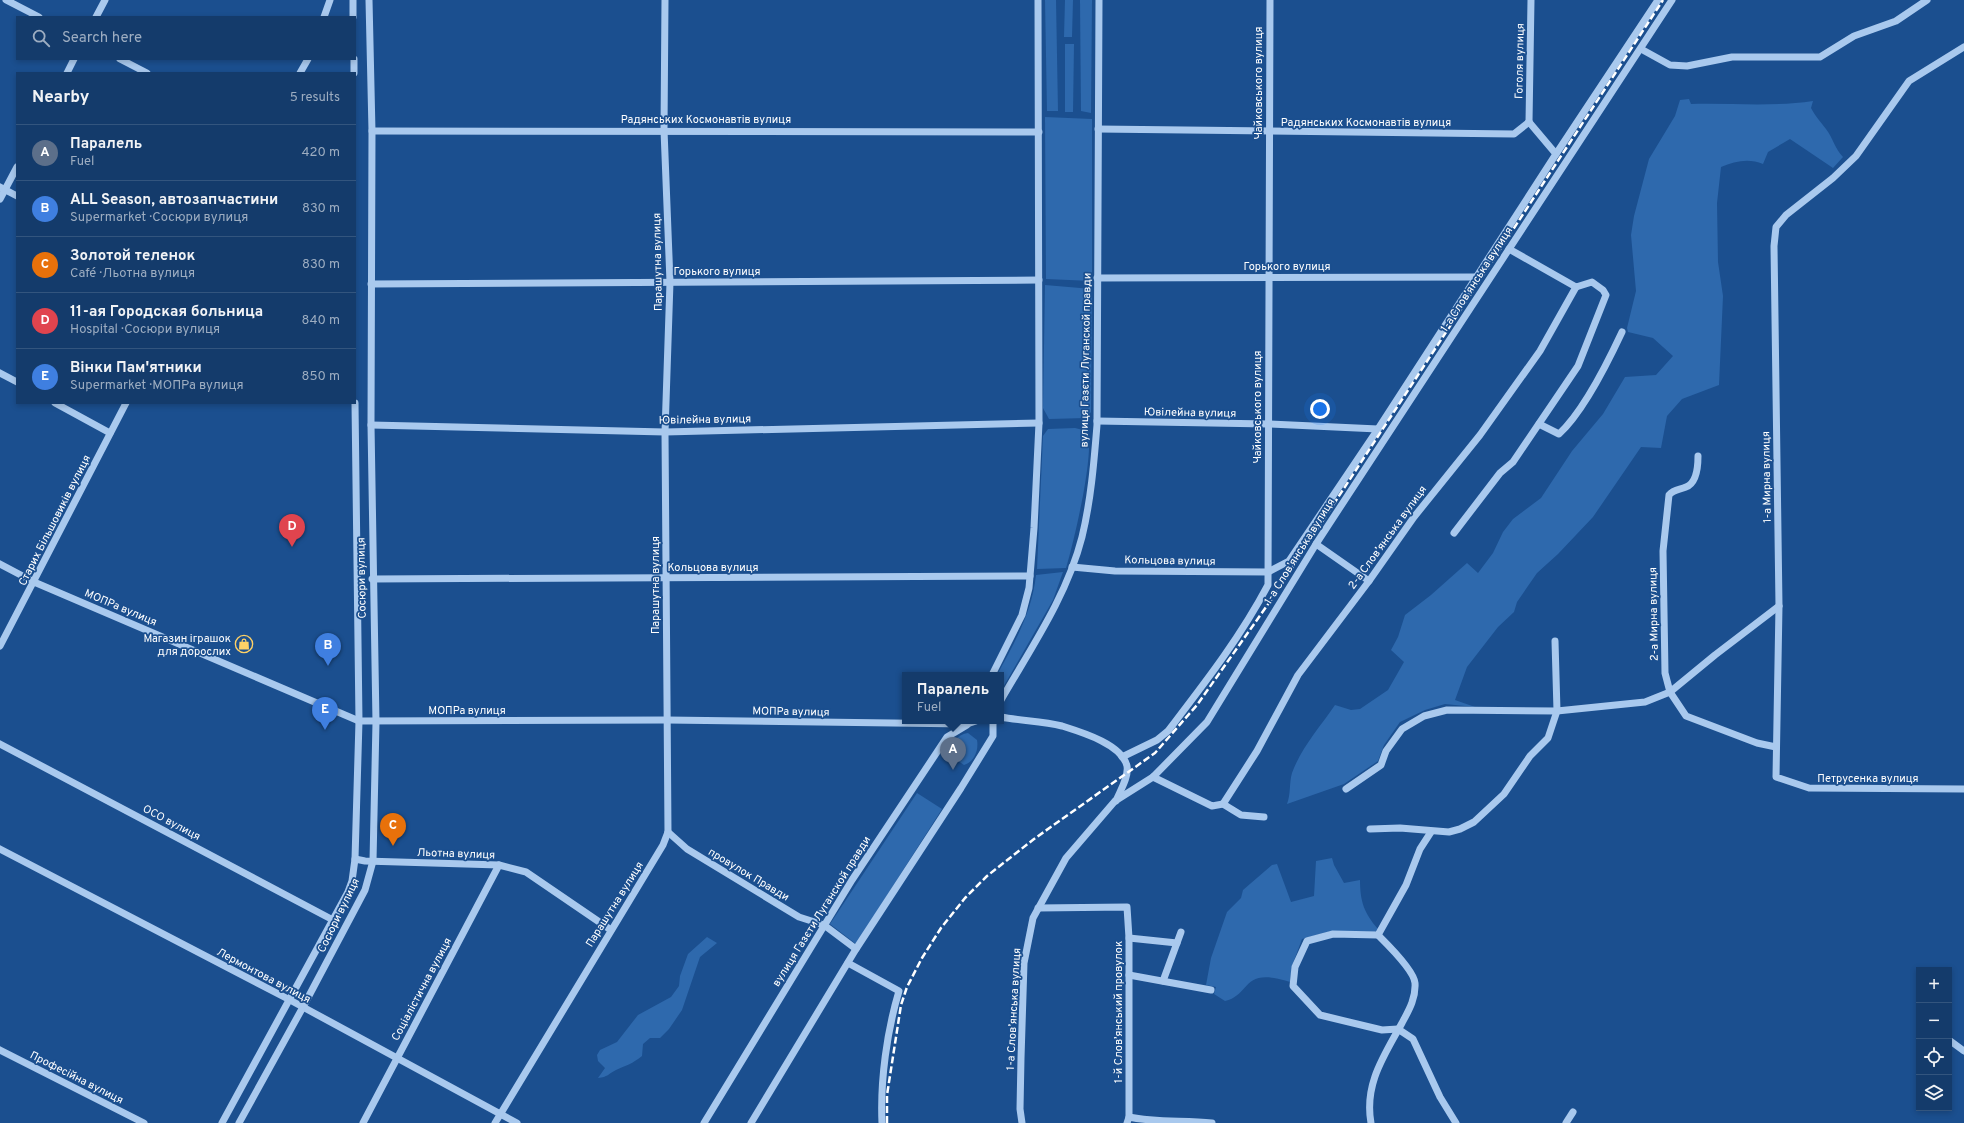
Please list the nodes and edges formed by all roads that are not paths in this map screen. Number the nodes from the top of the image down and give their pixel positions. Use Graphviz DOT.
graph roads {
  1 [pos="6,0"];
  2 [pos="105,0"];
  3 [pos="330,0"];
  4 [pos="353,0"];
  5 [pos="369,0"];
  6 [pos="665,0"];
  7 [pos="1038,0"];
  8 [pos="1099,0"];
  9 [pos="1270,0"];
  10 [pos="1532,0"];
  11 [pos="1658,0"];
  12 [pos="1672,0"];
  13 [pos="1927,0"];
  14 [pos="36,16"];
  15 [pos="97,16"];
  16 [pos="324,16"];
  17 [pos="353,16"];
  18 [pos="1964,47"];
  19 [pos="1641,49"];
  20 [pos="74,60"];
  21 [pos="122,60"];
  22 [pos="307,60"];
  23 [pos="354,60"];
  24 [pos="68,72"];
  25 [pos="145,72"];
  26 [pos="301,72"];
  27 [pos="354,72"];
  28 [pos="1529,122"];
  29 [pos="1098,129"];
  30 [pos="372,130"];
  31 [pos="664,130"];
  32 [pos="1039,132"];
  33 [pos="1268,132"];
  34 [pos="1556,154"];
  35 [pos="16,168"];
  36 [pos="2,189"];
  37 [pos="16,196"];
  38 [pos="0,199"];
  39 [pos="1509,249"];
  40 [pos="1268,276"];
  41 [pos="1476,277"];
  42 [pos="1097,278"];
  43 [pos="1039,280"];
  44 [pos="670,282"];
  45 [pos="371,284"];
  46 [pos="1576,287"];
  47 [pos="1622,332"];
  48 [pos="0,373"];
  49 [pos="16,381"];
  50 [pos="57,404"];
  51 [pos="125,404"];
  52 [pos="355,404"];
  53 [pos="1097,421"];
  54 [pos="1039,423"];
  55 [pos="1268,424"];
  56 [pos="1539,424"];
  57 [pos="371,425"];
  58 [pos="1378,429"];
  59 [pos="665,432"];
  60 [pos="110,433"];
  61 [pos="1698,456"];
  62 [pos="1454,533"];
  63 [pos="1316,544"];
  64 [pos="0,564"];
  65 [pos="1072,567"];
  66 [pos="1268,572"];
  67 [pos="1030,576"];
  68 [pos="666,578"];
  69 [pos="372,579"];
  70 [pos="1369,581"];
  71 [pos="34,582"];
  72 [pos="1779,606"];
  73 [pos="1555,641"];
  74 [pos="0,646"];
  75 [pos="994,672"];
  76 [pos="1670,692"];
  77 [pos="1004,695"];
  78 [pos="1557,711"];
  79 [pos="1004,717"];
  80 [pos="667,720"];
  81 [pos="359,721"];
  82 [pos="372,722"];
  83 [pos="902,722"];
  84 [pos="966,724"];
  85 [pos="992,724"];
  86 [pos="1776,727"];
  87 [pos="0,744"];
  88 [pos="1776,746"];
  89 [pos="1122,757"];
  90 [pos="1153,777"];
  91 [pos="1346,789"];
  92 [pos="1964,789"];
  93 [pos="1116,801"];
  94 [pos="1223,804"];
  95 [pos="1264,817"];
  96 [pos="1370,829"];
  97 [pos="668,832"];
  98 [pos="1431,832"];
  99 [pos="0,849"];
  100 [pos="355,859"];
  101 [pos="373,861"];
  102 [pos="499,865"];
  103 [pos="1038,908"];
  104 [pos="333,920"];
  105 [pos="824,925"];
  106 [pos="611,930"];
  107 [pos="1181,932"];
  108 [pos="1378,935"];
  109 [pos="1130,938"];
  110 [pos="1176,943"];
  111 [pos="856,949"];
  112 [pos="848,963"];
  113 [pos="1129,975"];
  114 [pos="1162,981"];
  115 [pos="1211,990"];
  116 [pos="290,1000"];
  117 [pos="304,1008"];
  118 [pos="1398,1029"];
  119 [pos="1952,1042"];
  120 [pos="0,1050"];
  121 [pos="1964,1052"];
  122 [pos="397,1058"];
  123 [pos="1573,1112"];
  124 [pos="500,1114"];
  125 [pos="1128,1120"];
  126 [pos="144,1123"];
  127 [pos="222,1123"];
  128 [pos="239,1123"];
  129 [pos="363,1123"];
  130 [pos="495,1123"];
  131 [pos="517,1123"];
  132 [pos="704,1123"];
  133 [pos="751,1123"];
  134 [pos="882,1123"];
  135 [pos="1022,1123"];
  136 [pos="1212,1123"];
  137 [pos="1371,1123"];
  138 [pos="1456,1123"];
  139 [pos="1566,1123"];
  1 -- 14 [label="street"];
  2 -- 15 [label="street"];
  3 -- 16 [label="street"];
  4 -- 17 [label="street"];
  5 -- 30 [label="street, Сосюри вулиця"];
  6 -- 31 [label="street, Парашутна вулиця"];
  7 -- 32 [label="street"];
  8 -- 29 [label="street, вулиця Газєти Луганской правди"];
  9 -- 33 [label="street, Чайковського вулиця"];
  10 -- 28 [label="street, Гоголя вулиця"];
  11 -- 34 [label="street"];
  12 -- 19 [label="street, 1-а Слов’янська вулиця"];
  13 -- 19 [label="street"];
  18 -- 72 [label="street, 1-а Мирна вулиця"];
  19 -- 39 [label="street, 1-а Слов’янська вулиця"];
  20 -- 24 [label="street"];
  21 -- 25 [label="street"];
  22 -- 26 [label="street"];
  23 -- 27 [label="street"];
  28 -- 33 [label="street, Радянських Космонавтів вулиця"];
  28 -- 34 [label="street"];
  29 -- 33 [label="street, Радянських Космонавтів вулиця"];
  29 -- 42 [label="street, вулиця Газєти Луганской правди"];
  30 -- 31 [label="street, Радянських Космонавтів вулиця"];
  30 -- 45 [label="street, Сосюри вулиця"];
  31 -- 32 [label="street, Радянських Космонавтів вулиця"];
  31 -- 44 [label="street, Парашутна вулиця"];
  32 -- 43 [label="street"];
  33 -- 40 [label="street, Чайковського вулиця"];
  34 -- 41 [label="street"];
  35 -- 36 [label="street"];
  36 -- 37 [label="street"];
  36 -- 38 [label="street"];
  39 -- 46 [label="street"];
  39 -- 63 [label="street, 1-а Слов’янська вулиця"];
  40 -- 41 [label="street, Горького вулиця"];
  40 -- 42 [label="street, Горького вулиця"];
  40 -- 55 [label="street, Чайковського вулиця"];
  41 -- 58 [label="street"];
  42 -- 53 [label="street, вулиця Газєти Луганской правди"];
  43 -- 44 [label="street, Горького вулиця"];
  43 -- 54 [label="street"];
  44 -- 45 [label="street, Горького вулиця"];
  44 -- 59 [label="street, Парашутна вулиця"];
  45 -- 57 [label="street, Сосюри вулиця"];
  46 -- 56 [label="street"];
  46 -- 70 [label="street, 2-а Слов’янська вулиця"];
  47 -- 56 [label="street"];
  48 -- 49 [label="street"];
  50 -- 60 [label="street"];
  51 -- 60 [label="street, Старих Більшовиків вулиця"];
  52 -- 81 [label="street, Сосюри вулиця"];
  53 -- 55 [label="street, Ювілейна вулиця"];
  53 -- 65 [label="street, вулиця Газєти Луганской правди"];
  54 -- 59 [label="street, Ювілейна вулиця"];
  54 -- 67 [label="street"];
  55 -- 58 [label="street, Ювілейна вулиця"];
  55 -- 66 [label="street, Чайковського вулиця"];
  56 -- 62 [label="street"];
  57 -- 59 [label="street, Ювілейна вулиця"];
  57 -- 69 [label="street, Сосюри вулиця"];
  58 -- 66 [label="street"];
  59 -- 68 [label="street, Парашутна вулиця"];
  60 -- 71 [label="street, Старих Більшовиків вулиця"];
  61 -- 76 [label="street, 2-а Мирна вулиця"];
  63 -- 70 [label="street"];
  63 -- 90 [label="street, 1-а Слов’янська вулиця"];
  64 -- 71 [label="street, МОПРа вулиця"];
  65 -- 66 [label="street, Кольцова вулиця"];
  65 -- 77 [label="street, вулиця Газєти Луганской правди"];
  66 -- 89 [label="street, Чайковського вулиця"];
  67 -- 68 [label="street, Кольцова вулиця"];
  67 -- 75 [label="street"];
  68 -- 69 [label="street, Кольцова вулиця"];
  68 -- 80 [label="street, Парашутна вулиця"];
  69 -- 82 [label="street, Сосюри вулиця"];
  70 -- 94 [label="street, 2-а Слов’янська вулиця"];
  71 -- 74 [label="street, Старих Більшовиків вулиця"];
  71 -- 81 [label="street, МОПРа вулиця"];
  72 -- 76 [label="street"];
  72 -- 86 [label="street, 1-а Мирна вулиця"];
  73 -- 78 [label="street"];
  76 -- 78 [label="street"];
  76 -- 88 [label="street, 2-а Мирна вулиця"];
  78 -- 91 [label="street"];
  78 -- 98 [label="street"];
  79 -- 89 [label="street"];
  80 -- 82 [label="street, МОПРа вулиця"];
  80 -- 83 [label="street, МОПРа вулиця"];
  80 -- 97 [label="street, Парашутна вулиця"];
  81 -- 82 [label="street, МОПРа вулиця"];
  81 -- 100 [label="street, Сосюри вулиця"];
  82 -- 101 [label="street, Сосюри вулиця"];
  84 -- 105 [label="street, вулиця Газєти Луганской правди"];
  85 -- 111 [label="street"];
  86 -- 88 [label="street, Петрусенка вулиця"];
  87 -- 104 [label="street, ОСО вулиця"];
  88 -- 92 [label="street, Петрусенка вулиця"];
  89 -- 93 [label="street"];
  90 -- 93 [label="street, 1-а Слов’янська вулиця"];
  90 -- 94 [label="street"];
  93 -- 103 [label="street, 1-а Слов’янська вулиця"];
  94 -- 95 [label="street"];
  96 -- 98 [label="street"];
  97 -- 105 [label="street, провулок Правди"];
  97 -- 106 [label="street, Парашутна вулиця"];
  98 -- 108 [label="street"];
  99 -- 116 [label="street, Лермонтова вулиця"];
  100 -- 101 [label="street, Льотна вулиця"];
  100 -- 104 [label="street, Сосюри вулиця"];
  101 -- 102 [label="street, Льотна вулиця"];
  101 -- 117 [label="street, Сосюри вулиця"];
  102 -- 106 [label="street, Льотна вулиця"];
  102 -- 122 [label="street, Соціалістична вулиця"];
  103 -- 109 [label="street, 1-й Слов’янський провулок"];
  103 -- 135 [label="street, 1-а Слов’янська вулиця"];
  104 -- 116 [label="street, Сосюри вулиця"];
  105 -- 111 [label="street, провулок Правди"];
  105 -- 132 [label="street, вулиця Газєти Луганской правди"];
  106 -- 124 [label="street, Парашутна вулиця"];
  107 -- 110 [label="street"];
  108 -- 118 [label="street"];
  108 -- 118 [label="street"];
  109 -- 110 [label="street"];
  109 -- 113 [label="street, 1-й Слов’янський провулок"];
  110 -- 114 [label="street"];
  111 -- 112 [label="street"];
  112 -- 133 [label="street"];
  112 -- 134 [label="street"];
  113 -- 114 [label="street"];
  113 -- 125 [label="street, 1-й Слов’янський провулок"];
  114 -- 115 [label="street"];
  116 -- 117 [label="street, Лермонтова вулиця"];
  116 -- 127 [label="street, Сосюри вулиця"];
  117 -- 122 [label="street, Лермонтова вулиця"];
  117 -- 128 [label="street, Сосюри вулиця"];
  118 -- 137 [label="street"];
  118 -- 138 [label="street"];
  119 -- 121 [label="street"];
  120 -- 126 [label="street, Професійна вулиця"];
  122 -- 124 [label="street, Лермонтова вулиця"];
  122 -- 129 [label="street, Соціалістична вулиця"];
  123 -- 139 [label="street"];
  124 -- 130 [label="street, Парашутна вулиця"];
  124 -- 131 [label="street, Лермонтова вулиця"];
  125 -- 136 [label="street"];
}
